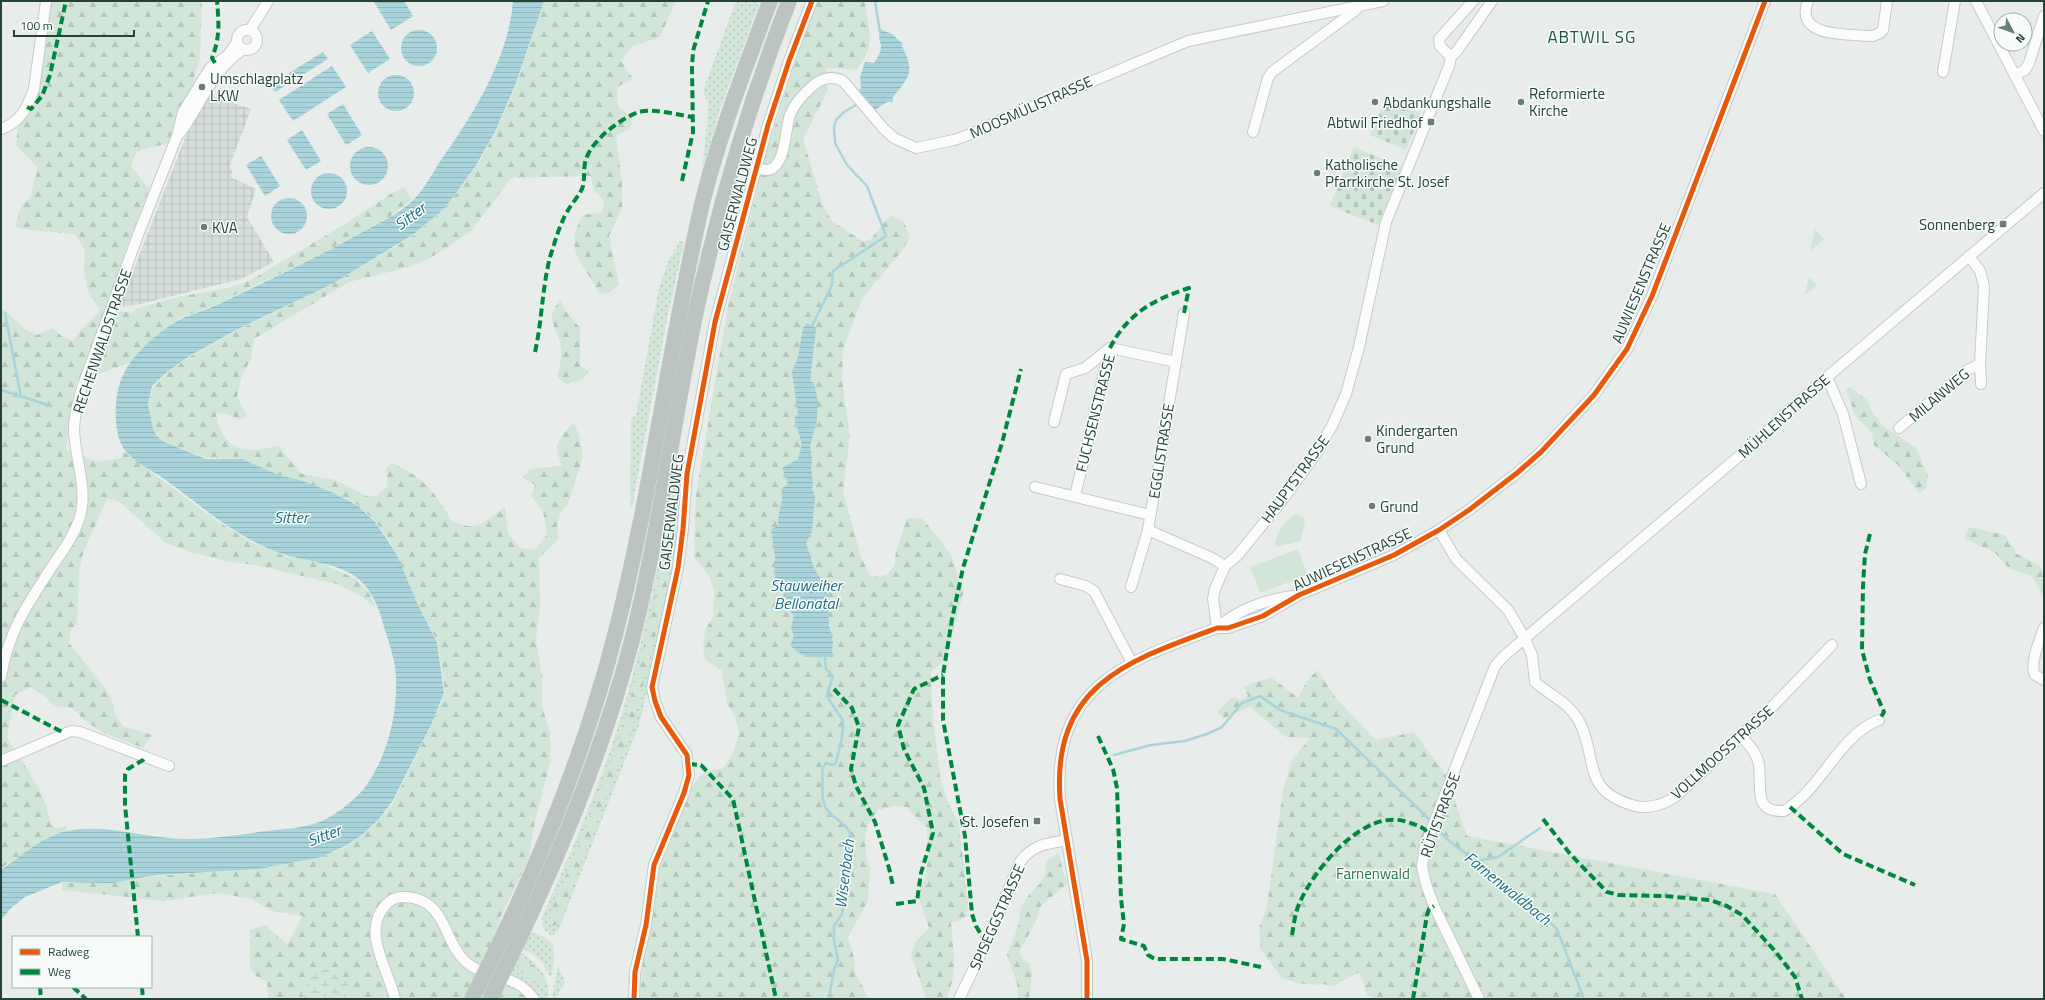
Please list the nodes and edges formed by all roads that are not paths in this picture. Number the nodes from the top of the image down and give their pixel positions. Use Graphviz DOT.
graph roads {
  1 [pos="46,1"];
  2 [pos="268,1"];
  3 [pos="770,1"];
  4 [pos="789,1"];
  5 [pos="812,1"];
  6 [pos="1383,1"];
  7 [pos="1473,1"];
  8 [pos="1492,1"];
  9 [pos="1765,1"];
  10 [pos="1808,1"];
  11 [pos="1887,1"];
  12 [pos="1955,1"];
  13 [pos="1976,1"];
  14 [pos="1356,7"];
  15 [pos="2044,16"];
  16 [pos="250,30"];
  17 [pos="240,46"];
  18 [pos="1450,57"];
  19 [pos="1944,72"];
  20 [pos="2015,75"];
  21 [pos="1,129"];
  22 [pos="2044,131"];
  23 [pos="1253,132"];
  24 [pos="756,168"];
  25 [pos="2044,193"];
  26 [pos="1969,256"];
  27 [pos="1184,313"];
  28 [pos="1110,348"];
  29 [pos="1176,362"];
  30 [pos="1980,364"];
  31 [pos="1827,377"];
  32 [pos="1981,384"];
  33 [pos="1054,422"];
  34 [pos="1899,428"];
  35 [pos="1861,484"];
  36 [pos="1035,487"];
  37 [pos="1074,496"];
  38 [pos="1150,515"];
  39 [pos="1148,530"];
  40 [pos="1439,530"];
  41 [pos="1225,566"];
  42 [pos="1060,579"];
  43 [pos="1131,587"];
  44 [pos="1217,628"];
  45 [pos="2044,628"];
  46 [pos="1525,639"];
  47 [pos="1832,645"];
  48 [pos="1132,663"];
  49 [pos="1,677"];
  50 [pos="2044,680"];
  51 [pos="1879,720"];
  52 [pos="1741,736"];
  53 [pos="1,761"];
  54 [pos="169,766"];
  55 [pos="1067,840"];
  56 [pos="395,999"];
  57 [pos="472,999"];
  58 [pos="490,999"];
  59 [pos="534,999"];
  60 [pos="634,999"];
  61 [pos="959,999"];
  62 [pos="1087,999"];
  63 [pos="1479,999"];
  1 -- 21 [label="street"];
  2 -- 16 [label="street"];
  3 -- 57 [label="highway, bridge"];
  4 -- 58 [label="highway, bridge"];
  5 -- 24 [label="street, GAISERWALDWEG"];
  6 -- 14 [label="street, MOOSMÜLISTRASSE"];
  7 -- 18 [label="street"];
  8 -- 18 [label="street, HAUPTSTRASSE"];
  9 -- 40 [label="street, AUWIESENSTRASSE"];
  10 -- 11 [label="street"];
  12 -- 19 [label="street"];
  13 -- 20 [label="street"];
  14 -- 23 [label="street"];
  14 -- 24 [label="street, MOOSMÜLISTRASSE"];
  15 -- 20 [label="street"];
  16 -- 17 [label="street"];
  16 -- 17 [label="street"];
  17 -- 49 [label="street, RECHENWALDSTRASSE"];
  18 -- 41 [label="street, HAUPTSTRASSE"];
  20 -- 22 [label="street"];
  24 -- 60 [label="street, GAISERWALDWEG"];
  25 -- 26 [label="street, MÜHLENSTRASSE"];
  26 -- 30 [label="street"];
  26 -- 31 [label="street, MÜHLENSTRASSE"];
  27 -- 29 [label="street, EGGLISTRASSE"];
  28 -- 29 [label="street, FUCHSENSTRASSE"];
  28 -- 33 [label="street"];
  28 -- 37 [label="street, FUCHSENSTRASSE"];
  29 -- 38 [label="street, EGGLISTRASSE"];
  30 -- 32 [label="street"];
  30 -- 34 [label="street, MILANWEG"];
  31 -- 35 [label="street"];
  31 -- 46 [label="street, MÜHLENSTRASSE"];
  36 -- 37 [label="street"];
  37 -- 38 [label="street"];
  38 -- 39 [label="street, EGGLISTRASSE"];
  39 -- 41 [label="street"];
  39 -- 43 [label="street, EGGLISTRASSE"];
  40 -- 44 [label="street, AUWIESENSTRASSE"];
  40 -- 46 [label="street, VOLLMOOSSTRASSE"];
  41 -- 44 [label="street, HAUPTSTRASSE"];
  42 -- 48 [label="street"];
  44 -- 48 [label="street"];
  45 -- 50 [label="street"];
  46 -- 52 [label="street, VOLLMOOSSTRASSE"];
  46 -- 63 [label="street, RÜTISTRASSE"];
  47 -- 52 [label="street, VOLLMOOSSTRASSE"];
  48 -- 55 [label="street"];
  51 -- 52 [label="street"];
  53 -- 54 [label="street"];
  55 -- 61 [label="street, SPISEGGSTRASSE"];
  55 -- 62 [label="street"];
  56 -- 59 [label="street"];
}
